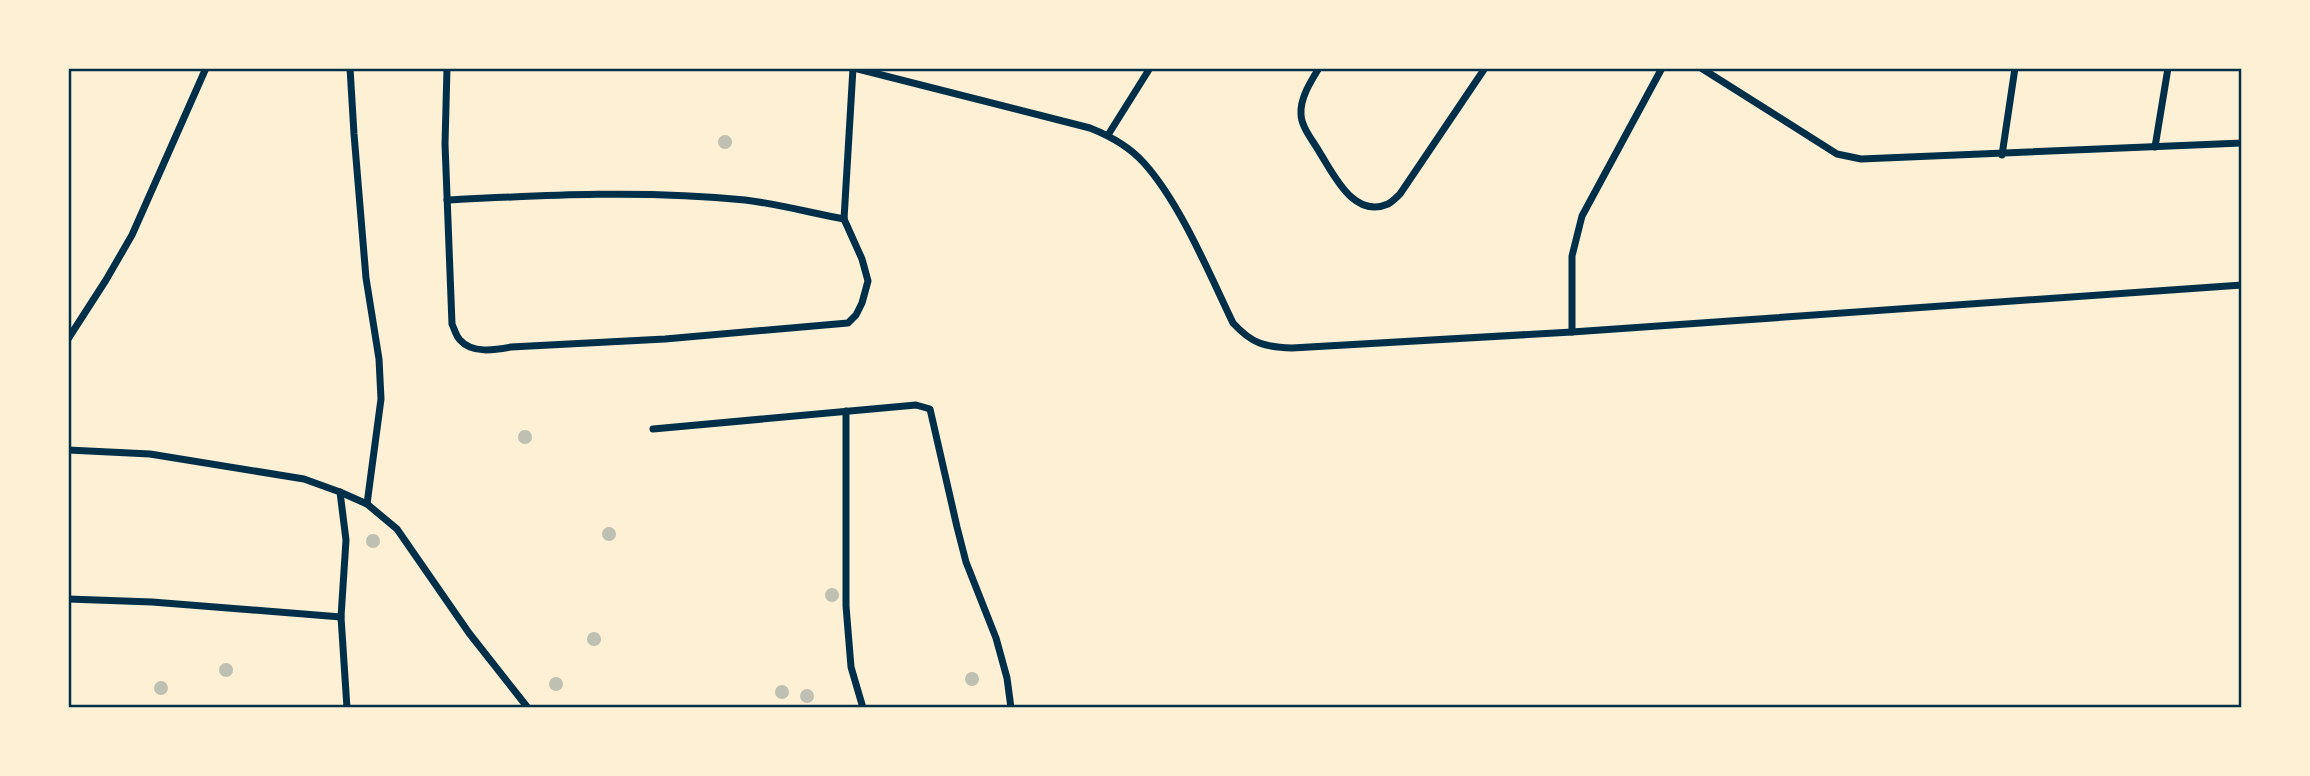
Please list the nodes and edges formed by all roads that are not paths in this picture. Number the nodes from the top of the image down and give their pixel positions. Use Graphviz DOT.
graph roads {
  1 [pos="205,68"];
  2 [pos="351,68"];
  3 [pos="447,68"];
  4 [pos="853,68"];
  5 [pos="1150,68"];
  6 [pos="1319,68"];
  7 [pos="1485,68"];
  8 [pos="1661,68"];
  9 [pos="1701,68"];
  10 [pos="2015,68"];
  11 [pos="2168,68"];
  12 [pos="1108,135"];
  13 [pos="2242,143"];
  14 [pos="2155,147"];
  15 [pos="2002,155"];
  16 [pos="447,200"];
  17 [pos="844,219"];
  18 [pos="2242,285"];
  19 [pos="1572,332"];
  20 [pos="68,339"];
  21 [pos="846,411"];
  22 [pos="653,429"];
  23 [pos="68,450"];
  24 [pos="340,492"];
  25 [pos="367,504"];
  26 [pos="68,599"];
  27 [pos="341,617"];
  28 [pos="347,708"];
  29 [pos="528,708"];
  30 [pos="863,708"];
  31 [pos="1011,708"];
  1 -- 20 [label="street"];
  2 -- 25 [label="street"];
  3 -- 16 [label="street"];
  4 -- 12 [label="street"];
  4 -- 17 [label="street"];
  5 -- 12 [label="street"];
  6 -- 7 [label="street"];
  8 -- 19 [label="street"];
  9 -- 15 [label="street"];
  10 -- 15 [label="street"];
  11 -- 14 [label="street"];
  12 -- 19 [label="street"];
  13 -- 14 [label="street"];
  14 -- 15 [label="street"];
  16 -- 17 [label="street"];
  16 -- 17 [label="street"];
  18 -- 19 [label="street"];
  21 -- 22 [label="street"];
  21 -- 30 [label="street"];
  21 -- 31 [label="street"];
  23 -- 24 [label="street"];
  24 -- 25 [label="street"];
  24 -- 27 [label="street"];
  25 -- 29 [label="street"];
  26 -- 27 [label="street"];
  27 -- 28 [label="street"];
}
